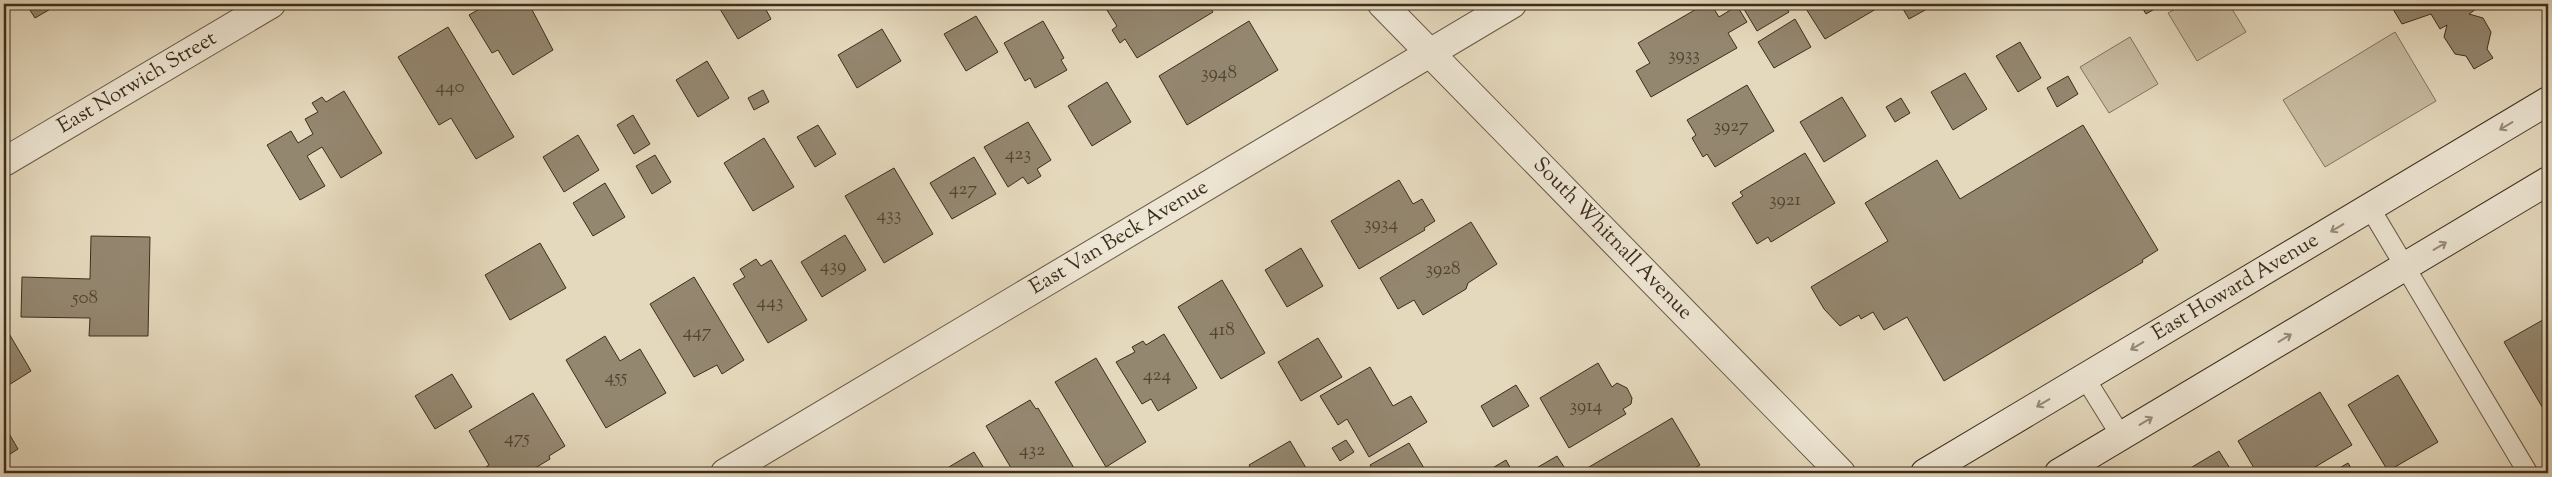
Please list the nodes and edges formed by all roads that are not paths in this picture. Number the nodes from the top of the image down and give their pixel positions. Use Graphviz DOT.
graph roads {
  1 [pos="271,4"];
  2 [pos="1382,4"];
  3 [pos="1512,4"];
  4 [pos="1430,53"];
  5 [pos="2548,101"];
  6 [pos="4,162"];
  7 [pos="2548,182"];
  8 [pos="2370,208"];
  9 [pos="2405,266"];
  10 [pos="2085,378"];
  11 [pos="2121,436"];
  12 [pos="725,473"];
  13 [pos="1841,473"];
  14 [pos="1925,473"];
  15 [pos="2059,473"];
  16 [pos="2528,473"];
  1 -- 6 [label="street, East Norwich Street"];
  2 -- 4 [label="street, South Whitnall Avenue"];
  3 -- 4 [label="street, East Van Beck Avenue"];
  4 -- 12 [label="street, East Van Beck Avenue"];
  4 -- 13 [label="street, South Whitnall Avenue"];
  5 -- 8 [label="street, East Howard Avenue, one-way"];
  9 -- 7 [label="street, one-way"];
  8 -- 9 [label="lane"];
  8 -- 10 [label="street, East Howard Avenue, one-way"];
  11 -- 9 [label="street, one-way"];
  9 -- 16 [label="lane"];
  10 -- 11 [label="lane"];
  10 -- 14 [label="street, East Howard Avenue, one-way"];
  11 -- 15 [label="street"];
}
